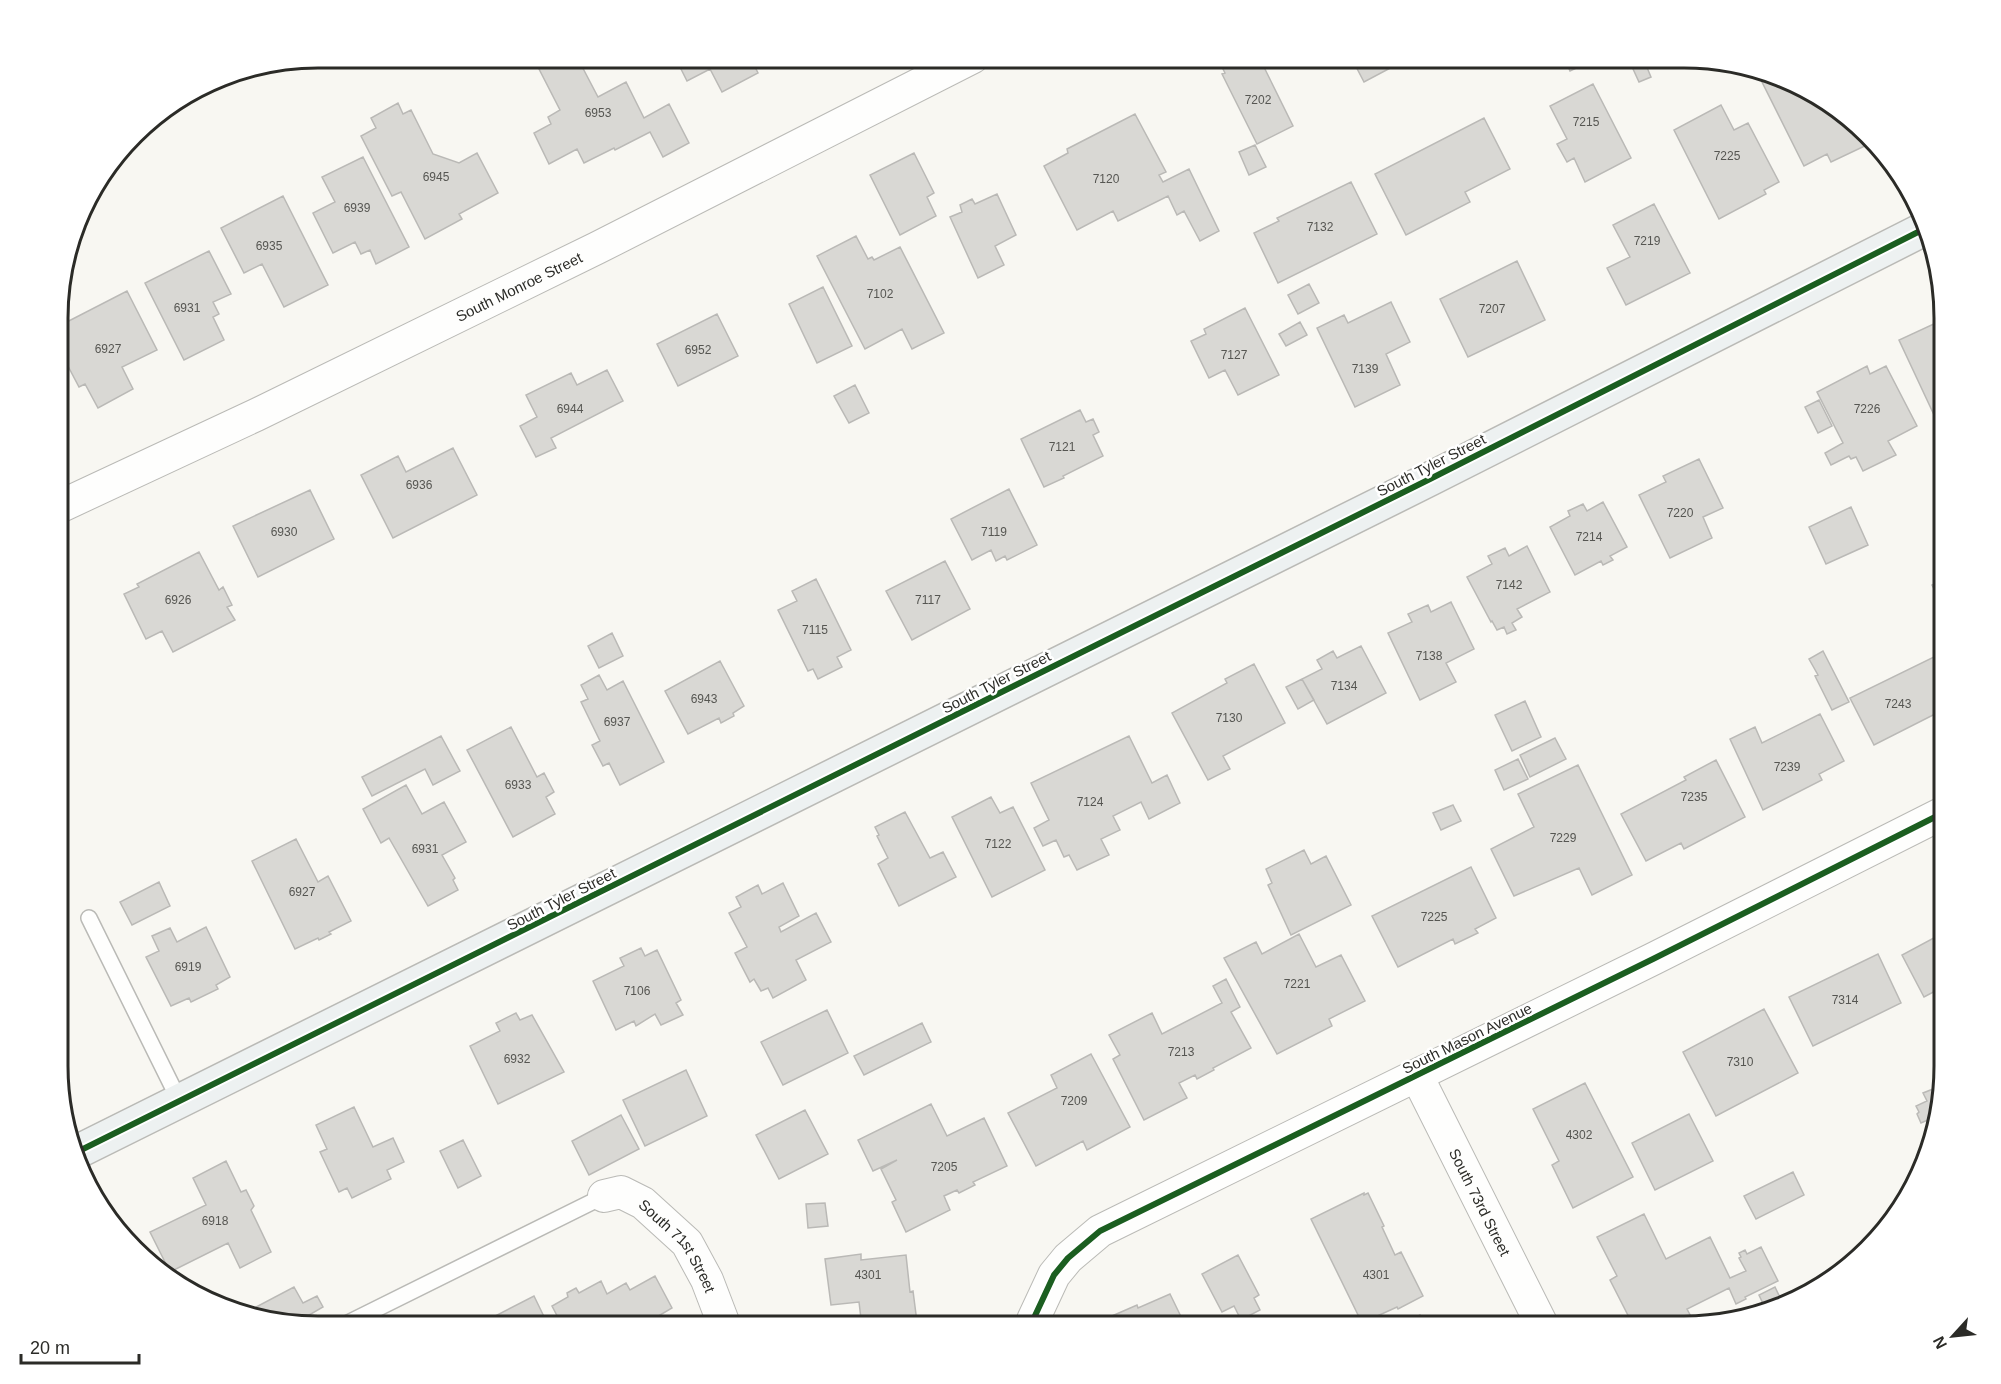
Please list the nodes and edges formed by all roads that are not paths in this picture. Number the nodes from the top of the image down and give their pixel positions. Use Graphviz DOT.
graph roads {
  1 [pos="951,68"];
  2 [pos="1918,232"];
  3 [pos="68,503"];
  4 [pos="1934,818"];
  5 [pos="89,918"];
  6 [pos="1417,1076"];
  7 [pos="180,1102"];
  8 [pos="82,1150"];
  9 [pos="604,1196"];
  10 [pos="362,1316"];
  11 [pos="721,1316"];
  12 [pos="1037,1316"];
  13 [pos="1537,1316"];
  1 -- 3 [label="street, South Monroe Street"];
  2 -- 7 [label="street, South Tyler Street"];
  4 -- 6 [label="street, South Mason Avenue"];
  5 -- 7 [label="lane"];
  6 -- 12 [label="street, South Mason Avenue"];
  6 -- 13 [label="street, South 73rd Street"];
  7 -- 8 [label="street, South Tyler Street"];
  9 -- 10 [label="lane"];
  9 -- 11 [label="street, South 71st Street"];
}
